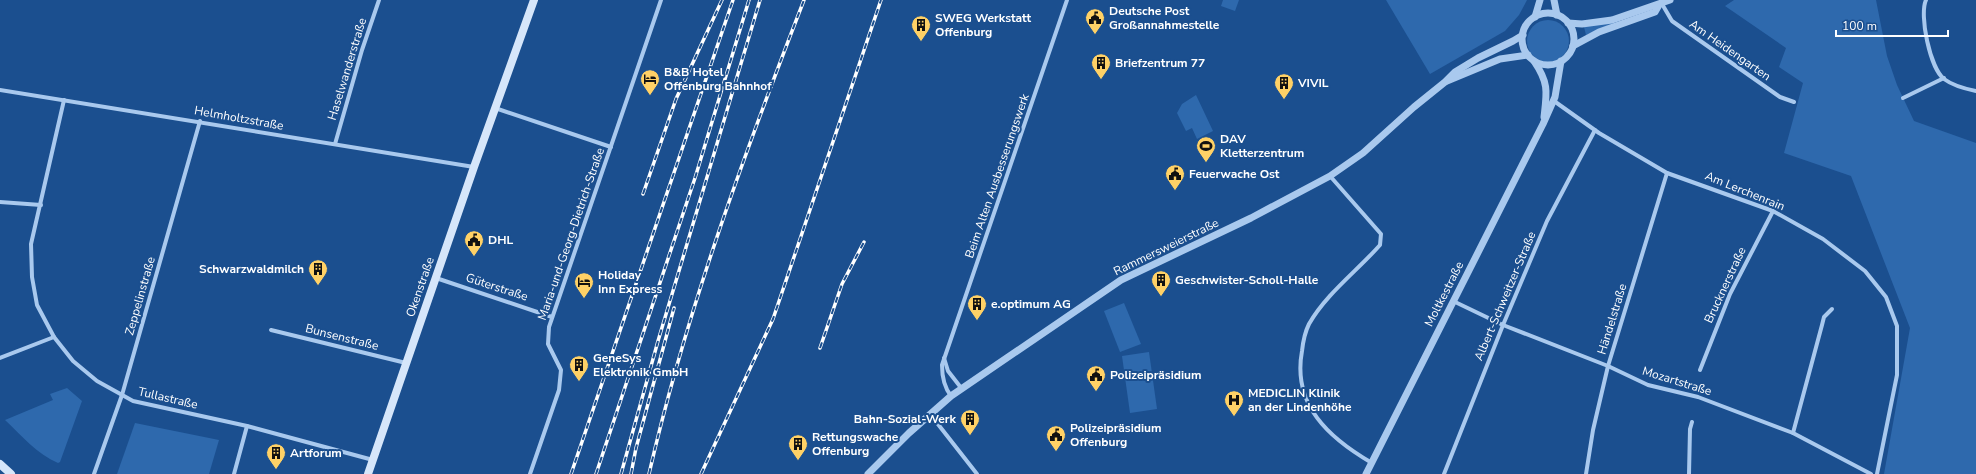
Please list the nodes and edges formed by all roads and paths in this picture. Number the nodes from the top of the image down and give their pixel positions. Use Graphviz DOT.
graph roads {
  1 [pos="379,0"];
  2 [pos="534,0"];
  3 [pos="661,0"];
  4 [pos="1067,0"];
  5 [pos="1540,0"];
  6 [pos="1554,0"];
  7 [pos="1670,0"];
  8 [pos="1926,0"];
  9 [pos="1661,4"];
  10 [pos="1557,15"];
  11 [pos="1535,17"];
  12 [pos="1568,23"];
  13 [pos="1522,34"];
  14 [pos="1573,46"];
  15 [pos="1528,55"];
  16 [pos="1534,61"];
  17 [pos="1562,61"];
  18 [pos="1944,78"];
  19 [pos="1445,82"];
  20 [pos="0,90"];
  21 [pos="1976,91"];
  22 [pos="1903,98"];
  23 [pos="64,100"];
  24 [pos="1554,101"];
  25 [pos="1794,102"];
  26 [pos="495,108"];
  27 [pos="200,121"];
  28 [pos="1543,124"];
  29 [pos="1595,130"];
  30 [pos="335,144"];
  31 [pos="611,147"];
  32 [pos="474,167"];
  33 [pos="1667,173"];
  34 [pos="1330,176"];
  35 [pos="0,202"];
  36 [pos="41,205"];
  37 [pos="1773,211"];
  38 [pos="436,278"];
  39 [pos="1453,301"];
  40 [pos="1832,310"];
  41 [pos="552,317"];
  42 [pos="1503,325"];
  43 [pos="271,330"];
  44 [pos="54,337"];
  45 [pos="0,358"];
  46 [pos="944,358"];
  47 [pos="407,364"];
  48 [pos="1608,366"];
  49 [pos="1700,370"];
  50 [pos="962,389"];
  51 [pos="122,395"];
  52 [pos="951,396"];
  53 [pos="930,414"];
  54 [pos="1692,422"];
  55 [pos="247,426"];
  56 [pos="1793,433"];
  57 [pos="373,460"];
  58 [pos="1372,463"];
  59 [pos="0,464"];
  60 [pos="7,473"];
  61 [pos="94,474"];
  62 [pos="234,474"];
  63 [pos="368,474"];
  64 [pos="530,474"];
  65 [pos="868,474"];
  66 [pos="977,474"];
  67 [pos="1366,474"];
  68 [pos="1444,474"];
  69 [pos="1586,474"];
  70 [pos="1689,474"];
  71 [pos="1871,474"];
  72 [pos="1877,474"];
  1 -- 30 [label="street, Haselwanderstraße"];
  2 -- 26 [label="main road, Okenstraße"];
  3 -- 31 [label="street, Maria-und-Georg-Dietrich-Straße"];
  4 -- 46 [label="street, Beim Alten Ausbesserungswerk"];
  5 -- 11 [label="street"];
  6 -- 10 [label="street"];
  7 -- 9 [label="street"];
  8 -- 18 [label="street"];
  9 -- 12 [label="street"];
  9 -- 14 [label="street"];
  9 -- 25 [label="street, Am Heidengarten"];
  10 -- 11 [label="street"];
  10 -- 12 [label="street"];
  11 -- 13 [label="street"];
  12 -- 14 [label="street"];
  13 -- 15 [label="street"];
  13 -- 19 [label="street, Rammersweierstraße"];
  14 -- 17 [label="street"];
  15 -- 16 [label="street"];
  15 -- 19 [label="street, Rammersweierstraße"];
  16 -- 17 [label="street"];
  16 -- 28 [label="street, Moltkestraße"];
  17 -- 24 [label="street, Moltkestraße"];
  18 -- 21 [label="street"];
  18 -- 22 [label="street"];
  19 -- 34 [label="street, Rammersweierstraße"];
  20 -- 23 [label="street, Helmholtzstraße"];
  23 -- 27 [label="street, Helmholtzstraße"];
  23 -- 36 [label="street, Tullastraße"];
  24 -- 28 [label="street, Moltkestraße"];
  24 -- 29 [label="street, Am Lerchenrain"];
  26 -- 31 [label="street"];
  26 -- 32 [label="main road, Okenstraße"];
  27 -- 30 [label="street, Helmholtzstraße"];
  27 -- 51 [label="street, Zeppelinstraße"];
  28 -- 39 [label="street, Moltkestraße"];
  29 -- 33 [label="street, Am Lerchenrain"];
  29 -- 42 [label="street, Albert-Schweitzer-Straße"];
  30 -- 32 [label="street, Helmholtzstraße"];
  31 -- 41 [label="street, Maria-und-Georg-Dietrich-Straße"];
  32 -- 38 [label="main road, Okenstraße"];
  33 -- 37 [label="street, Am Lerchenrain"];
  33 -- 48 [label="street, Händelstraße"];
  34 -- 50 [label="street, Rammersweierstraße"];
  34 -- 58 [label="street"];
  35 -- 36 [label="street"];
  36 -- 44 [label="street, Tullastraße"];
  37 -- 49 [label="street, Brucknerstraße"];
  37 -- 72 [label="street, Am Lerchenrain"];
  38 -- 41 [label="street, Güterstraße"];
  38 -- 47 [label="main road, Okenstraße"];
  39 -- 42 [label="street, Mozartstraße"];
  39 -- 58 [label="street, Moltkestraße"];
  40 -- 56 [label="street"];
  41 -- 64 [label="street, Maria-und-Georg-Dietrich-Straße"];
  42 -- 48 [label="street, Mozartstraße"];
  42 -- 68 [label="street, Albert-Schweitzer-Straße"];
  43 -- 47 [label="street, Bunsenstraße"];
  44 -- 45 [label="street"];
  44 -- 51 [label="street, Tullastraße"];
  46 -- 50 [label="street"];
  46 -- 52 [label="street, Beim Alten Ausbesserungswerk"];
  47 -- 57 [label="main road, Okenstraße"];
  48 -- 56 [label="street, Mozartstraße"];
  48 -- 69 [label="street, Händelstraße"];
  50 -- 52 [label="street, Rammersweierstraße"];
  51 -- 55 [label="street, Tullastraße"];
  51 -- 61 [label="street, Zeppelinstraße"];
  52 -- 53 [label="street, Rammersweierstraße"];
  53 -- 65 [label="street, Rammersweierstraße"];
  53 -- 66 [label="street"];
  54 -- 70 [label="street"];
  55 -- 57 [label="street, Tullastraße"];
  55 -- 62 [label="street"];
  56 -- 71 [label="street, Mozartstraße"];
  57 -- 63 [label="main road, Okenstraße"];
  58 -- 67 [label="street, Moltkestraße"];
  59 -- 60 [label="main road"];
}
